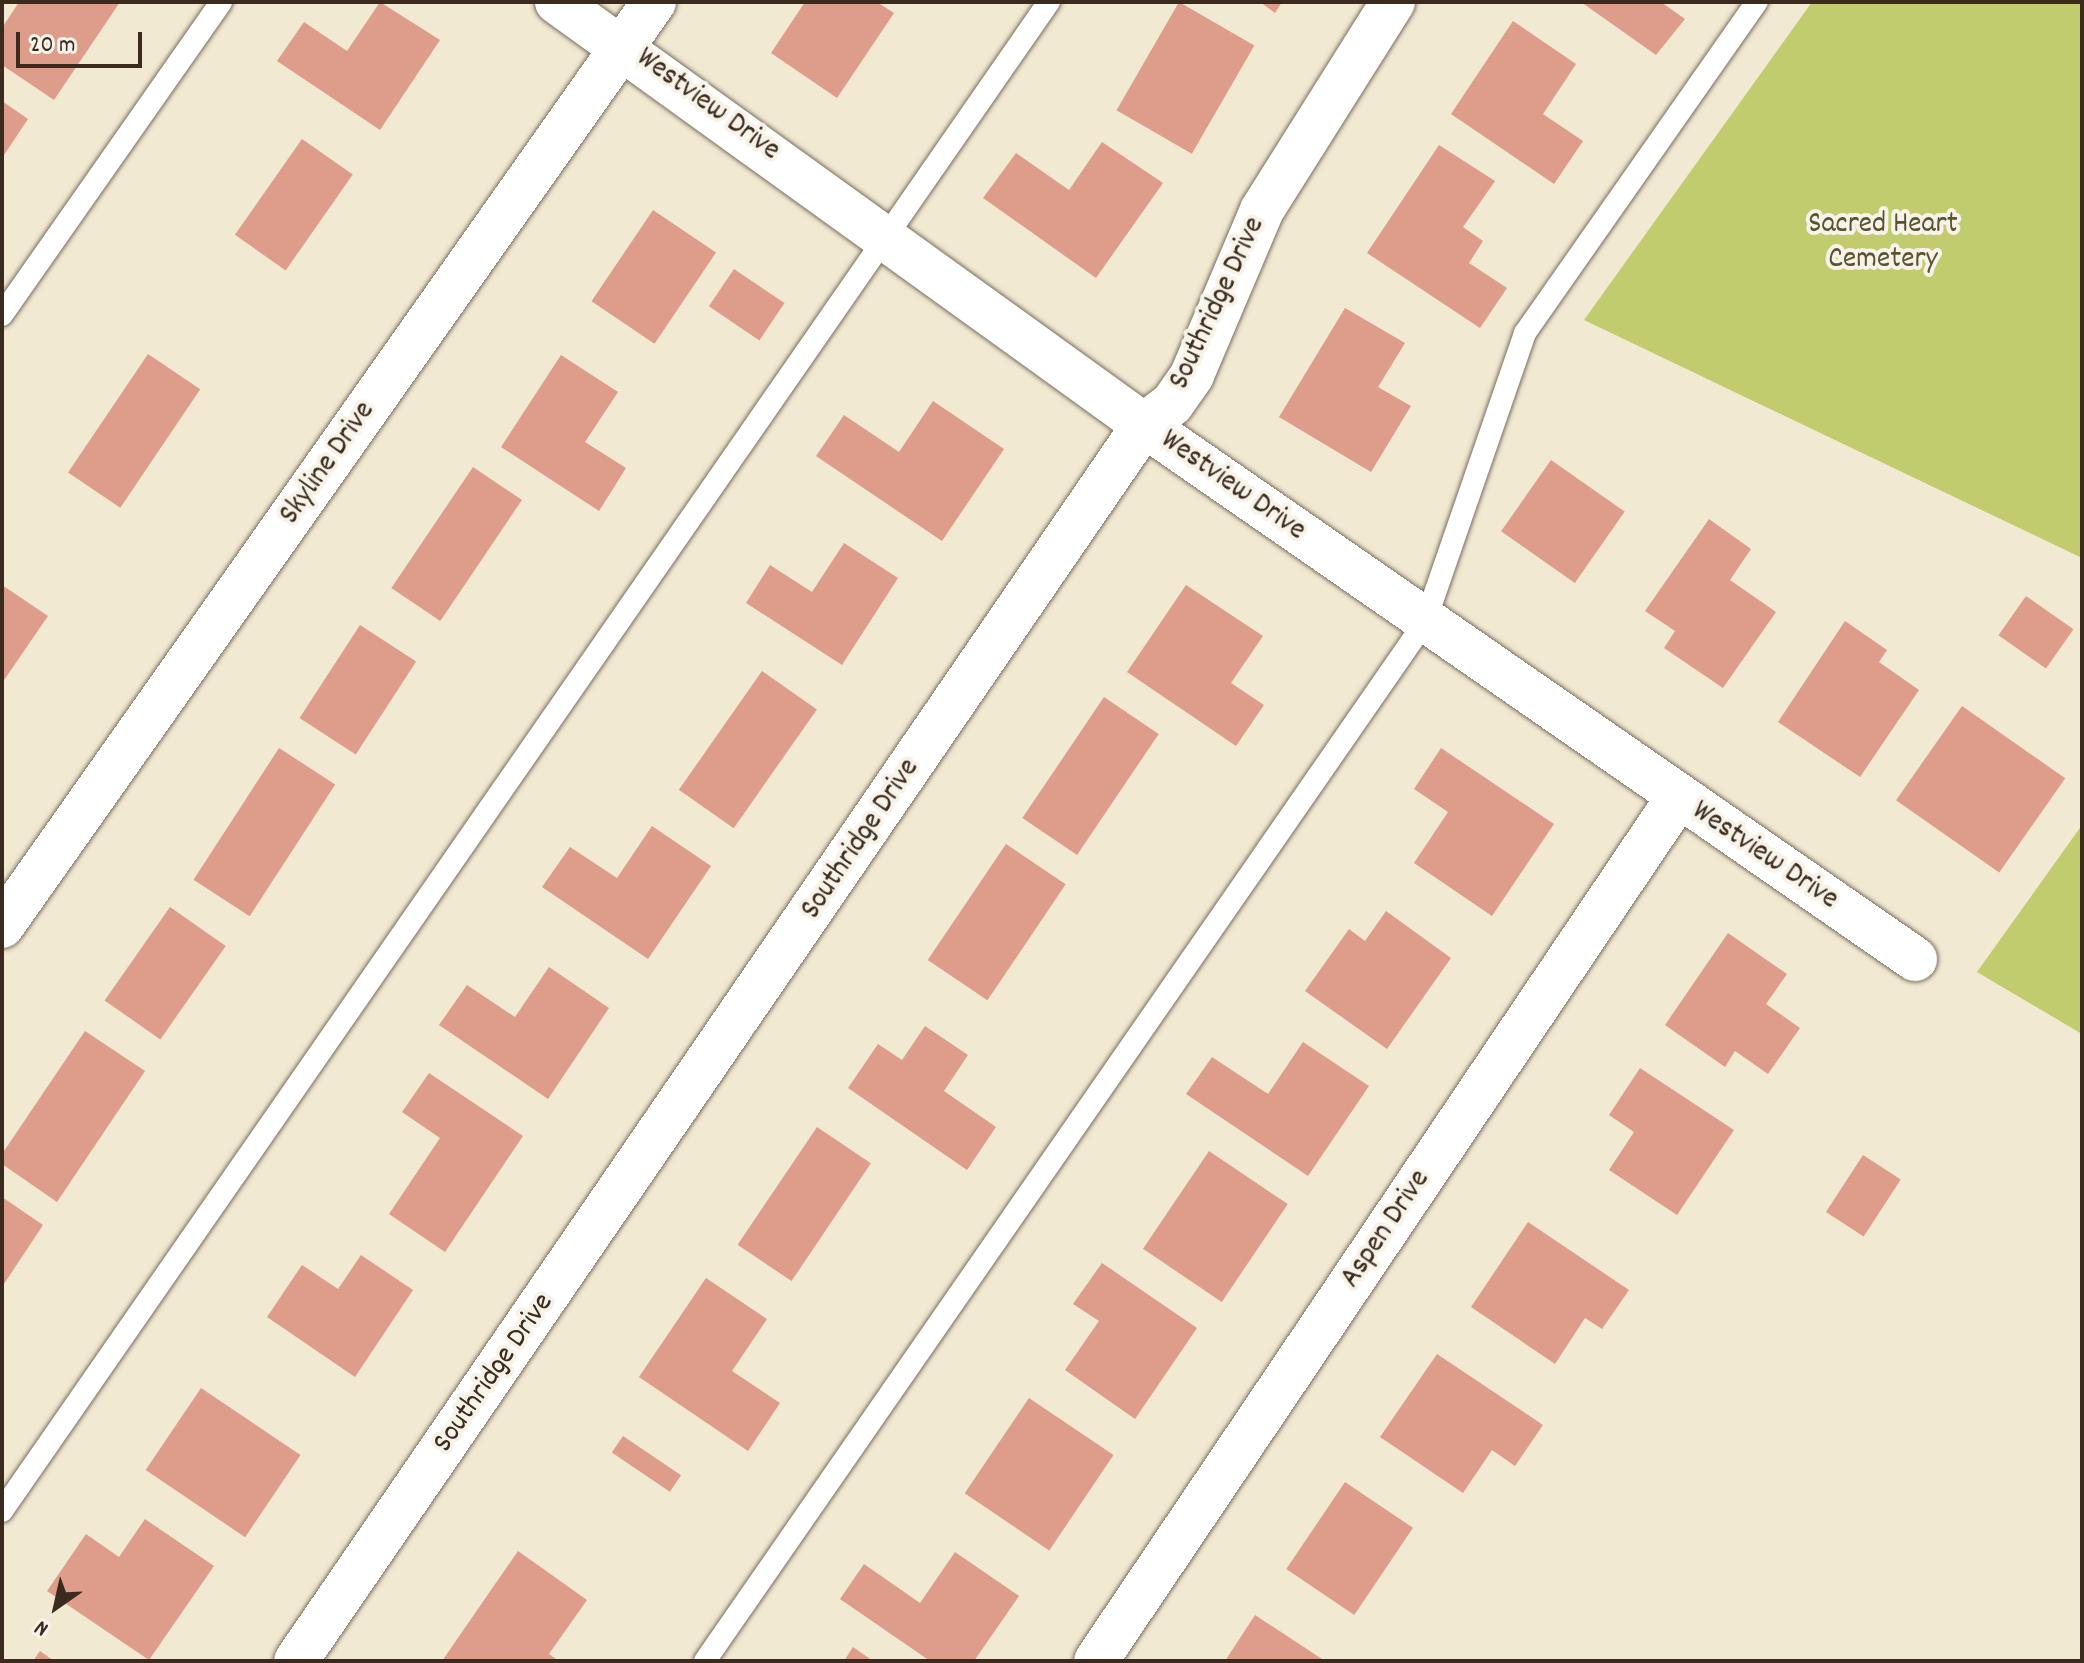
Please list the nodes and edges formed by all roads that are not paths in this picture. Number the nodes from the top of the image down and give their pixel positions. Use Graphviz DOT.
graph roads {
  1 [pos="221,2"];
  2 [pos="557,2"];
  3 [pos="654,2"];
  4 [pos="1049,2"];
  5 [pos="1393,2"];
  6 [pos="1757,2"];
  7 [pos="624,46"];
  8 [pos="887,235"];
  9 [pos="2,315"];
  10 [pos="1144,425"];
  11 [pos="1425,622"];
  12 [pos="1677,799"];
  13 [pos="2,926"];
  14 [pos="1915,959"];
  15 [pos="2,1511"];
  16 [pos="296,1661"];
  17 [pos="705,1661"];
  18 [pos="1096,1661"];
  1 -- 9 [label="lane"];
  2 -- 7 [label="street, Westview Drive"];
  3 -- 7 [label="street, Skyline Drive"];
  4 -- 8 [label="lane"];
  5 -- 10 [label="street, Southridge Drive"];
  6 -- 11 [label="lane"];
  7 -- 8 [label="street, Westview Drive"];
  7 -- 13 [label="street, Skyline Drive"];
  8 -- 10 [label="street, Westview Drive"];
  8 -- 15 [label="lane"];
  10 -- 11 [label="street, Westview Drive"];
  10 -- 16 [label="street, Southridge Drive"];
  11 -- 12 [label="street, Westview Drive"];
  11 -- 17 [label="lane"];
  12 -- 14 [label="street, Westview Drive"];
  12 -- 18 [label="street, Aspen Drive"];
}
